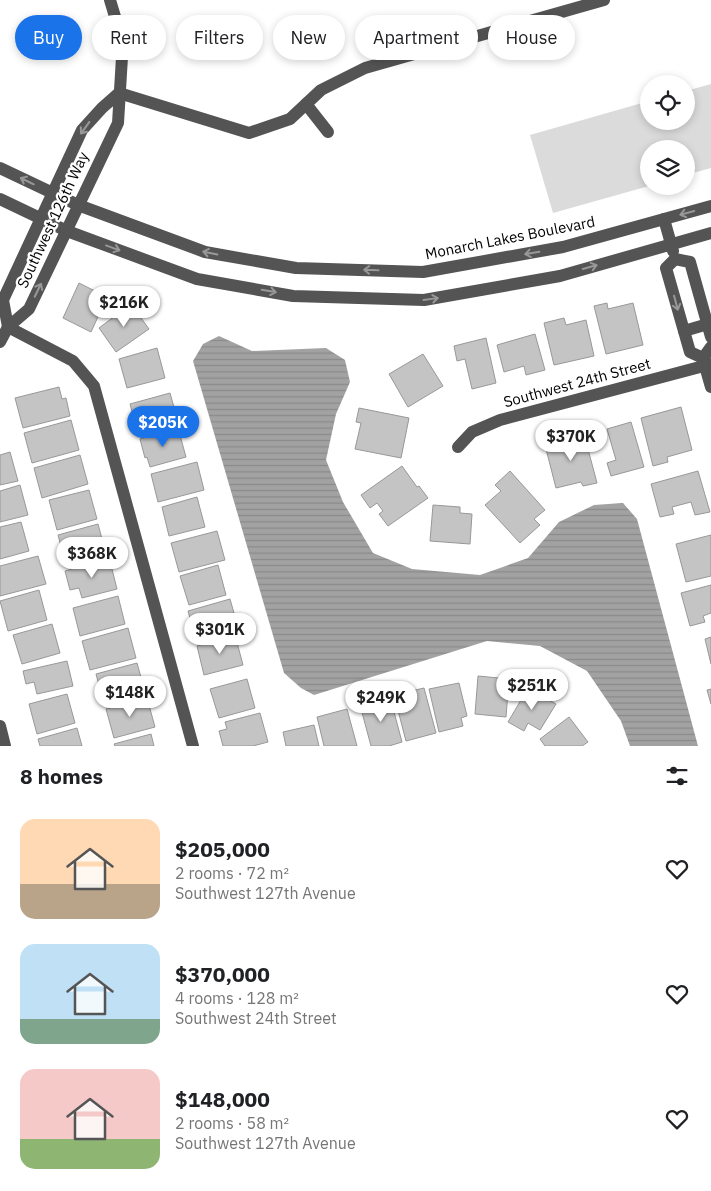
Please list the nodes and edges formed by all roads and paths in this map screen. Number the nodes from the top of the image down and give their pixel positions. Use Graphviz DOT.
graph roads {
  1 [pos="110,0"];
  2 [pos="604,0"];
  3 [pos="119,93"];
  4 [pos="306,104"];
  5 [pos="328,132"];
  6 [pos="0,168"];
  7 [pos="54,194"];
  8 [pos="0,199"];
  9 [pos="78,206"];
  10 [pos="711,206"];
  11 [pos="41,219"];
  12 [pos="664,219"];
  13 [pos="67,231"];
  14 [pos="711,233"];
  15 [pos="671,244"];
  16 [pos="675,259"];
  17 [pos="8,327"];
  18 [pos="709,330"];
  19 [pos="684,331"];
  20 [pos="0,342"];
  21 [pos="711,347"];
  22 [pos="706,362"];
  23 [pos="711,388"];
  24 [pos="458,447"];
  25 [pos="0,726"];
  26 [pos="5,746"];
  27 [pos="193,746"];
  1 -- 3 [label="street, Southwest 126th Way"];
  2 -- 4 [label="street"];
  3 -- 4 [label="street"];
  3 -- 7 [label="street, Southwest 126th Way, one-way"];
  3 -- 9 [label="street, Southwest 126th Way"];
  4 -- 5 [label="street"];
  7 -- 6 [label="street, Monarch Lakes Boulevard, one-way"];
  7 -- 9 [label="street, Monarch Lakes Boulevard"];
  7 -- 11 [label="street, Southwest 126th Way"];
  8 -- 11 [label="street"];
  12 -- 9 [label="street, Monarch Lakes Boulevard, one-way"];
  9 -- 13 [label="street, Southwest 126th Way"];
  10 -- 12 [label="street, Monarch Lakes Boulevard, one-way"];
  11 -- 13 [label="street"];
  11 -- 17 [label="street, Southwest 126th Way"];
  12 -- 15 [label="street"];
  13 -- 15 [label="street, one-way"];
  17 -- 13 [label="street, Southwest 126th Way, one-way"];
  14 -- 15 [label="street"];
  15 -- 16 [label="street"];
  16 -- 18 [label="street"];
  16 -- 19 [label="street, one-way"];
  17 -- 20 [label="street"];
  17 -- 27 [label="street"];
  18 -- 19 [label="street"];
  19 -- 22 [label="street"];
  21 -- 22 [label="street"];
  22 -- 23 [label="street"];
  22 -- 24 [label="street, Southwest 24th Street"];
  25 -- 26 [label="street"];
}
